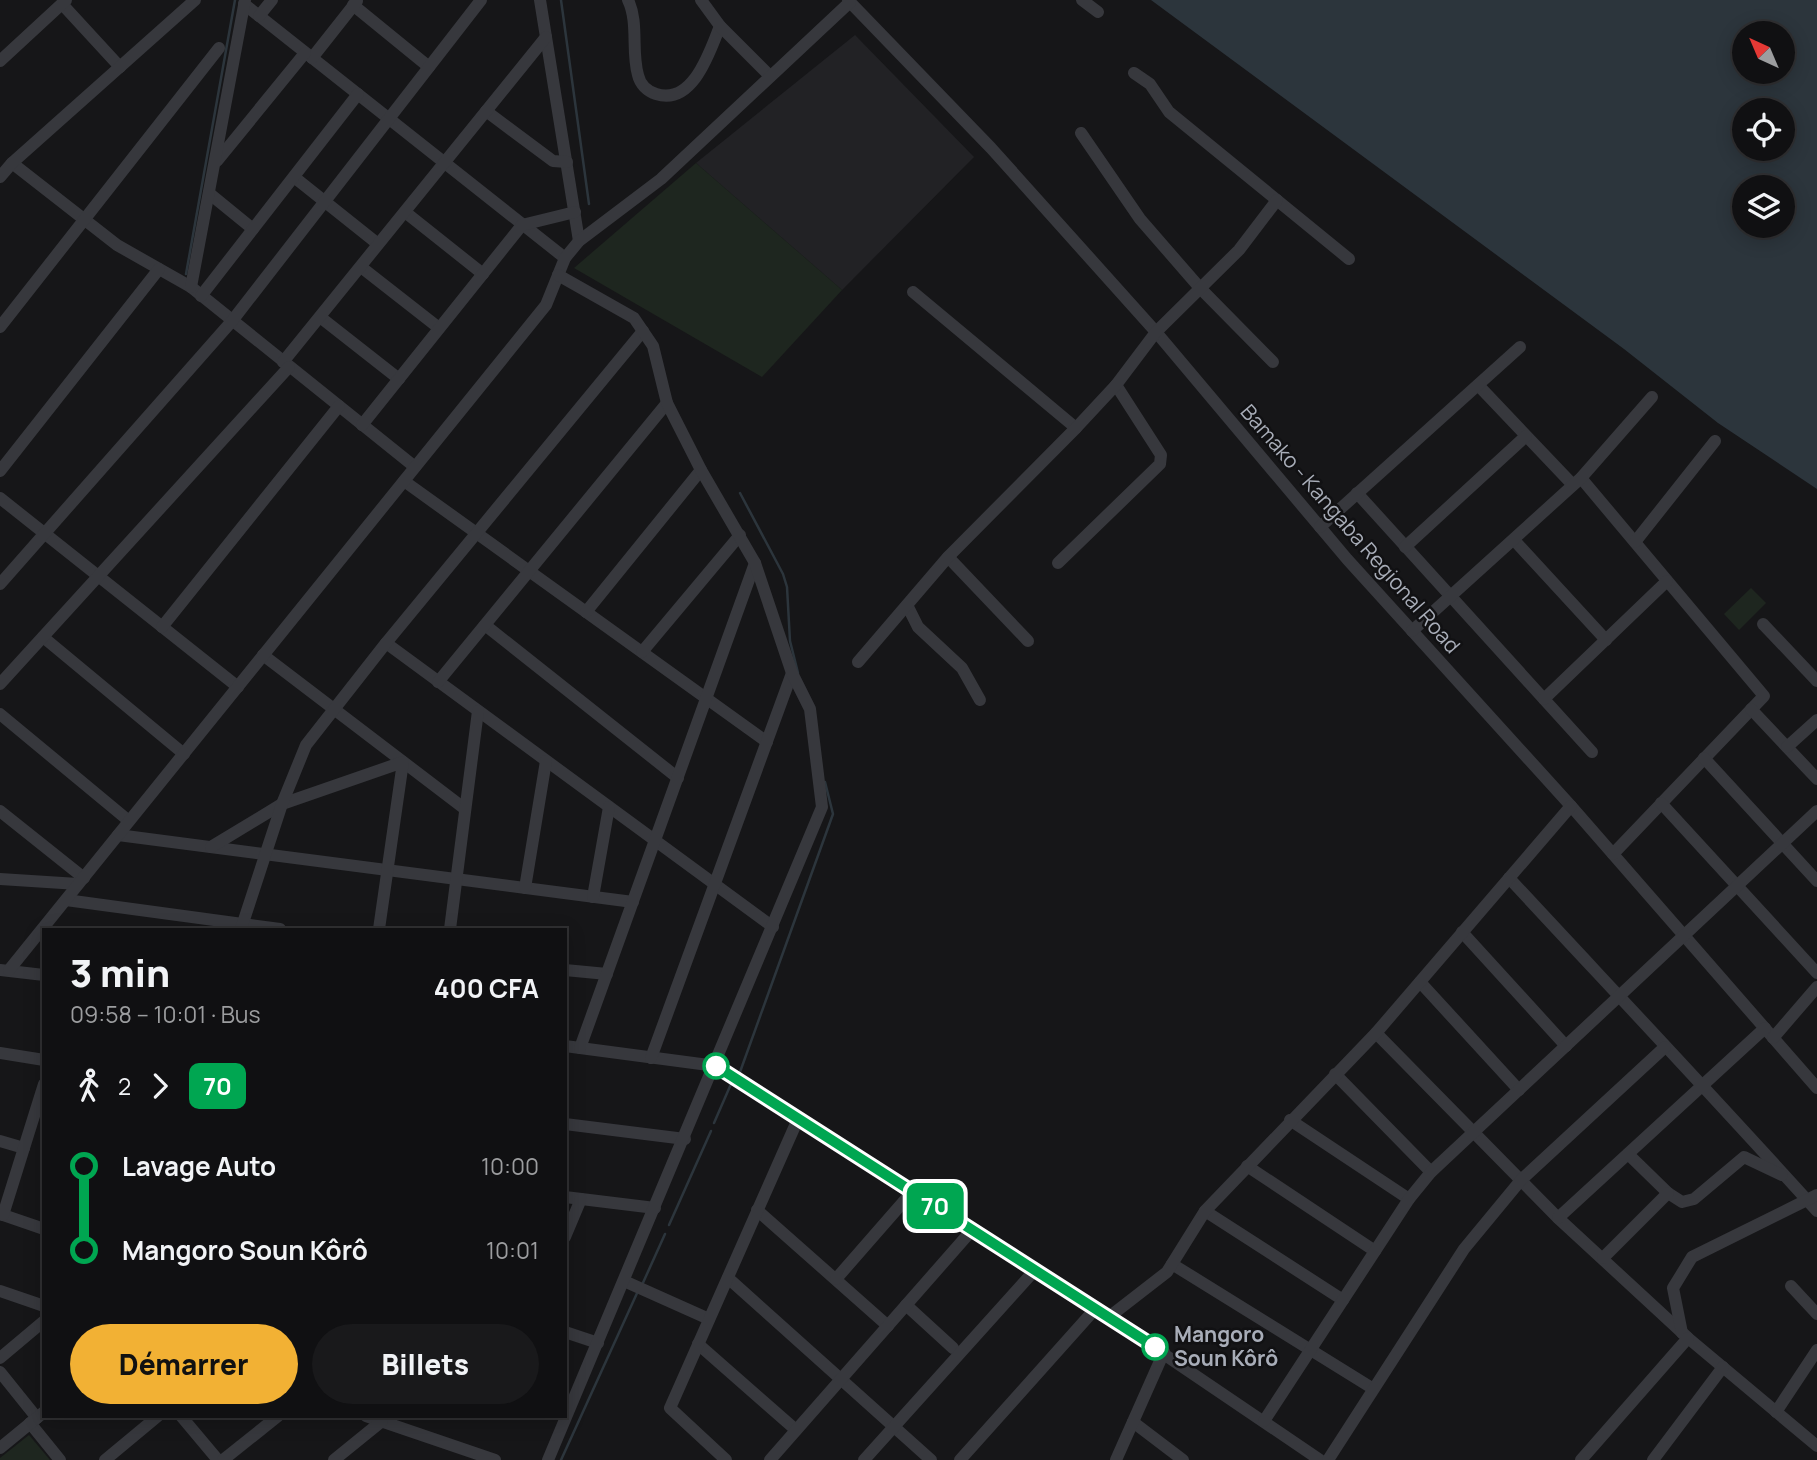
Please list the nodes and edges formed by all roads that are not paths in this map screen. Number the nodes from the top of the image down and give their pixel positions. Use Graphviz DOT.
graph roads {
  1 [pos="195,0"];
  2 [pos="272,0"];
  3 [pos="540,0"];
  4 [pos="628,0"];
  5 [pos="701,0"];
  6 [pos="1083,0"];
  7 [pos="849,1"];
  8 [pos="64,2"];
  9 [pos="245,2"];
  10 [pos="474,2"];
  11 [pos="356,3"];
  12 [pos="1098,12"];
  13 [pos="259,16"];
  14 [pos="720,26"];
  15 [pos="546,37"];
  16 [pos="219,48"];
  17 [pos="309,55"];
  18 [pos="0,61"];
  19 [pos="120,67"];
  20 [pos="429,67"];
  21 [pos="1134,73"];
  22 [pos="770,76"];
  23 [pos="358,94"];
  24 [pos="486,111"];
  25 [pos="388,119"];
  26 [pos="1080,133"];
  27 [pos="567,162"];
  28 [pos="12,163"];
  29 [pos="215,163"];
  30 [pos="444,163"];
  31 [pos="0,177"];
  32 [pos="294,177"];
  33 [pos="210,194"];
  34 [pos="1277,200"];
  35 [pos="324,202"];
  36 [pos="405,212"];
  37 [pos="575,212"];
  38 [pos="85,220"];
  39 [pos="522,225"];
  40 [pos="253,229"];
  41 [pos="579,241"];
  42 [pos="378,244"];
  43 [pos="565,258"];
  44 [pos="1349,259"];
  45 [pos="360,267"];
  46 [pos="159,269"];
  47 [pos="483,274"];
  48 [pos="558,275"];
  49 [pos="191,287"];
  50 [pos="1200,288"];
  51 [pos="913,292"];
  52 [pos="201,296"];
  53 [pos="320,317"];
  54 [pos="232,321"];
  55 [pos="0,327"];
  56 [pos="439,328"];
  57 [pos="643,331"];
  58 [pos="1156,332"];
  59 [pos="1520,346"];
  60 [pos="1273,362"];
  61 [pos="286,364"];
  62 [pos="399,379"];
  63 [pos="1116,385"];
  64 [pos="1478,385"];
  65 [pos="1652,397"];
  66 [pos="667,403"];
  67 [pos="339,406"];
  68 [pos="362,425"];
  69 [pos="1076,428"];
  70 [pos="1527,436"];
  71 [pos="1715,441"];
  72 [pos="415,467"];
  73 [pos="701,470"];
  74 [pos="0,471"];
  75 [pos="404,481"];
  76 [pos="1577,482"];
  77 [pos="1357,493"];
  78 [pos="0,498"];
  79 [pos="1320,527"];
  80 [pos="45,533"];
  81 [pos="476,533"];
  82 [pos="740,535"];
  83 [pos="1514,540"];
  84 [pos="1635,542"];
  85 [pos="1405,547"];
  86 [pos="948,557"];
  87 [pos="755,563"];
  88 [pos="1058,563"];
  89 [pos="529,571"];
  90 [pos="99,576"];
  91 [pos="1668,581"];
  92 [pos="0,584"];
  93 [pos="1451,597"];
  94 [pos="907,605"];
  95 [pos="586,612"];
  96 [pos="1763,624"];
  97 [pos="485,625"];
  98 [pos="162,627"];
  99 [pos="1412,631"];
  100 [pos="43,637"];
  101 [pos="1606,640"];
  102 [pos="1028,641"];
  103 [pos="386,643"];
  104 [pos="642,652"];
  105 [pos="263,655"];
  106 [pos="858,662"];
  107 [pos="792,673"];
  108 [pos="1817,681"];
  109 [pos="438,682"];
  110 [pos="0,684"];
  111 [pos="238,687"];
  112 [pos="707,698"];
  113 [pos="1544,699"];
  114 [pos="979,700"];
  115 [pos="334,709"];
  116 [pos="1751,709"];
  117 [pos="478,711"];
  118 [pos="0,714"];
  119 [pos="1817,720"];
  120 [pos="767,742"];
  121 [pos="1787,747"];
  122 [pos="1592,752"];
  123 [pos="184,754"];
  124 [pos="1704,758"];
  125 [pos="546,761"];
  126 [pos="403,762"];
  127 [pos="678,778"];
  128 [pos="1817,779"];
  129 [pos="1661,803"];
  130 [pos="282,804"];
  131 [pos="1571,806"];
  132 [pos="609,807"];
  133 [pos="465,809"];
  134 [pos="0,811"];
  135 [pos="1817,811"];
  136 [pos="129,821"];
  137 [pos="118,835"];
  138 [pos="655,841"];
  139 [pos="1782,843"];
  140 [pos="211,847"];
  141 [pos="266,853"];
  142 [pos="1613,855"];
  143 [pos="387,870"];
  144 [pos="0,878"];
  145 [pos="1509,878"];
  146 [pos="456,879"];
  147 [pos="81,881"];
  148 [pos="1817,881"];
  149 [pos="715,885"];
  150 [pos="1737,886"];
  151 [pos="525,888"];
  152 [pos="593,897"];
  153 [pos="66,900"];
  154 [pos="633,902"];
  155 [pos="242,926"];
  156 [pos="773,927"];
  157 [pos="267,928"];
  158 [pos="379,928"];
  159 [pos="450,928"];
  160 [pos="1462,932"];
  161 [pos="1684,935"];
  162 [pos="4,970"];
  163 [pos="567,970"];
  164 [pos="1817,973"];
  165 [pos="607,974"];
  166 [pos="42,975"];
  167 [pos="1420,982"];
  168 [pos="1817,987"];
  169 [pos="1618,996"];
  170 [pos="1376,1033"];
  171 [pos="1769,1033"];
  172 [pos="567,1046"];
  173 [pos="1566,1046"];
  174 [pos="1665,1047"];
  175 [pos="580,1048"];
  176 [pos="0,1053"];
  177 [pos="651,1058"];
  178 [pos="42,1060"];
  179 [pos="716,1066"];
  180 [pos="1335,1074"];
  181 [pos="1701,1086"];
  182 [pos="1817,1088"];
  183 [pos="42,1090"];
  184 [pos="1519,1090"];
  185 [pos="798,1119"];
  186 [pos="1290,1120"];
  187 [pos="567,1124"];
  188 [pos="1474,1132"];
  189 [pos="685,1139"];
  190 [pos="0,1140"];
  191 [pos="24,1148"];
  192 [pos="1628,1154"];
  193 [pos="1247,1166"];
  194 [pos="1431,1172"];
  195 [pos="1788,1178"];
  196 [pos="1521,1180"];
  197 [pos="912,1192"];
  198 [pos="1668,1193"];
  199 [pos="567,1197"];
  200 [pos="581,1199"];
  201 [pos="1409,1199"];
  202 [pos="1814,1202"];
  203 [pos="655,1208"];
  204 [pos="757,1210"];
  205 [pos="1206,1211"];
  206 [pos="1,1214"];
  207 [pos="1558,1218"];
  208 [pos="42,1228"];
  209 [pos="972,1230"];
  210 [pos="567,1232"];
  211 [pos="1376,1251"];
  212 [pos="1603,1258"];
  213 [pos="1172,1264"];
  214 [pos="1035,1270"];
  215 [pos="728,1278"];
  216 [pos="836,1279"];
  217 [pos="624,1281"];
  218 [pos="1791,1286"];
  219 [pos="0,1291"];
  220 [pos="1343,1300"];
  221 [pos="42,1305"];
  222 [pos="906,1305"];
  223 [pos="1096,1308"];
  224 [pos="1817,1314"];
  225 [pos="1109,1317"];
  226 [pos="709,1319"];
  227 [pos="42,1323"];
  228 [pos="888,1325"];
  229 [pos="567,1333"];
  230 [pos="1685,1335"];
  231 [pos="598,1343"];
  232 [pos="698,1344"];
  233 [pos="953,1348"];
  234 [pos="1311,1350"];
  235 [pos="1817,1350"];
  236 [pos="1164,1352"];
  237 [pos="0,1358"];
  238 [pos="1723,1367"];
  239 [pos="0,1372"];
  240 [pos="841,1379"];
  241 [pos="1372,1388"];
  242 [pos="568,1405"];
  243 [pos="1776,1412"];
  244 [pos="37,1418"];
  245 [pos="156,1418"];
  246 [pos="183,1418"];
  247 [pos="275,1418"];
  248 [pos="372,1418"];
  249 [pos="563,1418"];
  250 [pos="382,1421"];
  251 [pos="1264,1421"];
  252 [pos="1133,1422"];
  253 [pos="894,1427"];
  254 [pos="796,1430"];
  255 [pos="1817,1446"];
  256 [pos="0,1448"];
  257 [pos="463,1449"];
  258 [pos="60,1460"];
  259 [pos="106,1460"];
  260 [pos="220,1460"];
  261 [pos="334,1460"];
  262 [pos="450,1460"];
  263 [pos="495,1460"];
  264 [pos="548,1460"];
  265 [pos="726,1460"];
  266 [pos="770,1460"];
  267 [pos="864,1460"];
  268 [pos="931,1460"];
  269 [pos="960,1460"];
  270 [pos="1116,1460"];
  271 [pos="1183,1460"];
  272 [pos="1320,1460"];
  273 [pos="1328,1460"];
  274 [pos="1581,1460"];
  275 [pos="1653,1460"];
  1 -- 19 [label="street"];
  2 -- 13 [label="street"];
  3 -- 15 [label="street"];
  4 -- 14 [label="street"];
  5 -- 14 [label="street"];
  6 -- 12 [label="street"];
  7 -- 22 [label="street"];
  7 -- 58 [label="street, Bamako - Kangaba Regional Road"];
  8 -- 18 [label="street"];
  8 -- 19 [label="street"];
  9 -- 13 [label="street"];
  9 -- 29 [label="street"];
  10 -- 20 [label="street"];
  11 -- 17 [label="street"];
  11 -- 20 [label="street"];
  13 -- 17 [label="street"];
  14 -- 22 [label="street"];
  15 -- 24 [label="street"];
  15 -- 27 [label="street"];
  16 -- 38 [label="street"];
  17 -- 23 [label="street"];
  17 -- 29 [label="street"];
  19 -- 28 [label="street"];
  20 -- 25 [label="street"];
  21 -- 34 [label="street"];
  22 -- 41 [label="street"];
  23 -- 25 [label="street"];
  23 -- 32 [label="street"];
  24 -- 27 [label="street"];
  24 -- 30 [label="street"];
  25 -- 30 [label="street"];
  25 -- 35 [label="street"];
  26 -- 50 [label="street"];
  27 -- 37 [label="street"];
  28 -- 31 [label="street"];
  28 -- 38 [label="street"];
  29 -- 33 [label="street"];
  30 -- 36 [label="street"];
  30 -- 39 [label="street"];
  32 -- 35 [label="street"];
  32 -- 40 [label="street"];
  33 -- 40 [label="street"];
  33 -- 49 [label="street"];
  34 -- 44 [label="street"];
  34 -- 50 [label="street"];
  35 -- 42 [label="street"];
  35 -- 54 [label="street"];
  36 -- 42 [label="street"];
  36 -- 47 [label="street"];
  37 -- 39 [label="street"];
  37 -- 41 [label="street"];
  38 -- 46 [label="street"];
  38 -- 55 [label="street"];
  39 -- 43 [label="street"];
  39 -- 47 [label="street"];
  40 -- 52 [label="street"];
  41 -- 43 [label="street"];
  42 -- 45 [label="street"];
  43 -- 48 [label="street"];
  45 -- 53 [label="street"];
  45 -- 56 [label="street"];
  46 -- 49 [label="street"];
  46 -- 74 [label="street"];
  47 -- 56 [label="street"];
  48 -- 57 [label="street"];
  48 -- 72 [label="street"];
  49 -- 52 [label="street"];
  50 -- 58 [label="street"];
  50 -- 60 [label="street"];
  51 -- 69 [label="street"];
  52 -- 54 [label="street"];
  53 -- 61 [label="street"];
  53 -- 62 [label="street"];
  54 -- 61 [label="street"];
  54 -- 80 [label="street"];
  56 -- 62 [label="street"];
  57 -- 66 [label="street"];
  57 -- 81 [label="street"];
  58 -- 63 [label="street"];
  58 -- 79 [label="street, Bamako - Kangaba Regional Road"];
  59 -- 64 [label="street"];
  61 -- 67 [label="street"];
  61 -- 90 [label="street"];
  62 -- 68 [label="street"];
  63 -- 69 [label="street"];
  63 -- 88 [label="street"];
  64 -- 70 [label="street"];
  64 -- 77 [label="street"];
  65 -- 76 [label="street"];
  66 -- 73 [label="street"];
  66 -- 89 [label="street"];
  67 -- 68 [label="street"];
  67 -- 98 [label="street"];
  68 -- 72 [label="street"];
  69 -- 86 [label="street"];
  70 -- 76 [label="street"];
  70 -- 85 [label="street"];
  71 -- 84 [label="street"];
  72 -- 75 [label="street"];
  73 -- 82 [label="street"];
  73 -- 95 [label="street"];
  75 -- 81 [label="street"];
  75 -- 105 [label="street"];
  76 -- 83 [label="street"];
  76 -- 84 [label="street"];
  77 -- 79 [label="street"];
  77 -- 85 [label="street"];
  78 -- 80 [label="street"];
  79 -- 99 [label="street, Bamako - Kangaba Regional Road"];
  80 -- 90 [label="street"];
  80 -- 92 [label="street"];
  81 -- 89 [label="street"];
  81 -- 103 [label="street"];
  82 -- 87 [label="street"];
  82 -- 104 [label="street"];
  83 -- 93 [label="street"];
  83 -- 101 [label="street"];
  84 -- 91 [label="street"];
  85 -- 93 [label="street"];
  86 -- 94 [label="street"];
  86 -- 102 [label="street"];
  87 -- 107 [label="street"];
  87 -- 112 [label="street"];
  89 -- 95 [label="street"];
  89 -- 97 [label="street"];
  90 -- 98 [label="street"];
  90 -- 100 [label="street"];
  91 -- 101 [label="street"];
  91 -- 116 [label="street"];
  93 -- 99 [label="street"];
  93 -- 113 [label="street"];
  94 -- 106 [label="street"];
  94 -- 114 [label="street"];
  95 -- 104 [label="street"];
  96 -- 108 [label="street"];
  97 -- 109 [label="street"];
  97 -- 127 [label="street"];
  98 -- 111 [label="street"];
  99 -- 131 [label="street, Bamako - Kangaba Regional Road"];
  100 -- 110 [label="street"];
  100 -- 123 [label="street"];
  101 -- 113 [label="street"];
  103 -- 109 [label="street"];
  103 -- 115 [label="street"];
  104 -- 112 [label="street"];
  105 -- 111 [label="street"];
  105 -- 115 [label="street"];
  107 -- 120 [label="street"];
  107 -- 156 [label="street"];
  109 -- 117 [label="street"];
  111 -- 123 [label="street"];
  112 -- 120 [label="street"];
  112 -- 127 [label="street"];
  113 -- 122 [label="street"];
  115 -- 126 [label="street"];
  115 -- 130 [label="street"];
  116 -- 121 [label="street"];
  116 -- 124 [label="street"];
  117 -- 125 [label="street"];
  117 -- 133 [label="street"];
  118 -- 136 [label="street"];
  119 -- 121 [label="street"];
  120 -- 149 [label="street"];
  121 -- 128 [label="street"];
  123 -- 136 [label="street"];
  124 -- 129 [label="street"];
  124 -- 139 [label="street"];
  125 -- 132 [label="street"];
  125 -- 151 [label="street"];
  126 -- 130 [label="street"];
  126 -- 133 [label="street"];
  126 -- 143 [label="street"];
  127 -- 138 [label="street"];
  129 -- 142 [label="street"];
  129 -- 150 [label="street"];
  130 -- 140 [label="street"];
  130 -- 141 [label="street"];
  131 -- 142 [label="street, Bamako - Kangaba Regional Road"];
  131 -- 145 [label="street"];
  132 -- 138 [label="street"];
  132 -- 152 [label="street"];
  133 -- 146 [label="street"];
  134 -- 147 [label="street"];
  135 -- 139 [label="street"];
  136 -- 137 [label="street"];
  137 -- 140 [label="street"];
  137 -- 147 [label="street"];
  138 -- 149 [label="street"];
  138 -- 154 [label="street"];
  139 -- 148 [label="street"];
  139 -- 150 [label="street"];
  140 -- 141 [label="street"];
  141 -- 143 [label="street"];
  141 -- 155 [label="street"];
  142 -- 161 [label="street, Bamako - Kangaba Regional Road"];
  143 -- 146 [label="street"];
  143 -- 158 [label="street"];
  144 -- 147 [label="street"];
  145 -- 160 [label="street"];
  145 -- 169 [label="street"];
  146 -- 151 [label="street"];
  146 -- 159 [label="street"];
  147 -- 153 [label="street"];
  149 -- 156 [label="street"];
  149 -- 177 [label="street"];
  150 -- 161 [label="street"];
  150 -- 164 [label="street"];
  151 -- 152 [label="street"];
  152 -- 154 [label="street"];
  153 -- 155 [label="street"];
  153 -- 162 [label="street"];
  154 -- 165 [label="street"];
  155 -- 157 [label="street"];
  156 -- 179 [label="street"];
  160 -- 167 [label="street"];
  160 -- 173 [label="street"];
  161 -- 169 [label="street"];
  161 -- 171 [label="street, Bamako - Kangaba Regional Road"];
  162 -- 166 [label="street"];
  163 -- 165 [label="street"];
  165 -- 175 [label="street"];
  167 -- 170 [label="street"];
  167 -- 184 [label="street"];
  168 -- 171 [label="street"];
  169 -- 173 [label="street"];
  169 -- 174 [label="street"];
  170 -- 180 [label="street"];
  170 -- 188 [label="street"];
  171 -- 181 [label="street"];
  171 -- 182 [label="street, Bamako - Kangaba Regional Road"];
  172 -- 175 [label="street"];
  173 -- 184 [label="street"];
  174 -- 181 [label="street"];
  174 -- 196 [label="street"];
  175 -- 177 [label="street"];
  176 -- 178 [label="street"];
  177 -- 179 [label="street"];
  179 -- 185 [label="street"];
  179 -- 189 [label="street"];
  180 -- 186 [label="street"];
  180 -- 194 [label="street"];
  181 -- 192 [label="street"];
  181 -- 195 [label="street"];
  183 -- 191 [label="street"];
  184 -- 188 [label="street"];
  185 -- 197 [label="street"];
  185 -- 204 [label="street"];
  186 -- 193 [label="street"];
  186 -- 201 [label="street"];
  187 -- 189 [label="street"];
  188 -- 194 [label="street"];
  188 -- 196 [label="street"];
  189 -- 203 [label="street"];
  190 -- 191 [label="street"];
  191 -- 206 [label="street"];
  192 -- 198 [label="street"];
  192 -- 207 [label="street"];
  193 -- 205 [label="street"];
  193 -- 211 [label="street"];
  194 -- 201 [label="street"];
  195 -- 198 [label="street"];
  195 -- 202 [label="street"];
  196 -- 207 [label="street"];
  196 -- 241 [label="street"];
  197 -- 209 [label="street"];
  197 -- 216 [label="street"];
  198 -- 212 [label="street"];
  199 -- 200 [label="street"];
  200 -- 203 [label="street"];
  200 -- 210 [label="street"];
  201 -- 211 [label="street"];
  202 -- 230 [label="street"];
  203 -- 217 [label="street"];
  204 -- 215 [label="street"];
  204 -- 216 [label="street"];
  205 -- 213 [label="street"];
  205 -- 220 [label="street"];
  206 -- 208 [label="street"];
  207 -- 212 [label="street"];
  209 -- 214 [label="street"];
  209 -- 222 [label="street"];
  211 -- 220 [label="street"];
  212 -- 230 [label="street"];
  213 -- 225 [label="street"];
  213 -- 234 [label="street"];
  214 -- 223 [label="street"];
  214 -- 253 [label="street"];
  215 -- 226 [label="street"];
  215 -- 240 [label="street"];
  216 -- 228 [label="street"];
  217 -- 226 [label="street"];
  217 -- 231 [label="street"];
  218 -- 224 [label="street"];
  219 -- 221 [label="street"];
  220 -- 234 [label="street"];
  222 -- 228 [label="street"];
  222 -- 233 [label="street"];
  223 -- 225 [label="street"];
  223 -- 269 [label="street"];
  225 -- 236 [label="street"];
  226 -- 232 [label="street"];
  227 -- 237 [label="street"];
  228 -- 240 [label="street"];
  229 -- 231 [label="street"];
  230 -- 238 [label="street"];
  230 -- 274 [label="street"];
  231 -- 242 [label="street"];
  232 -- 254 [label="street"];
  232 -- 265 [label="street"];
  234 -- 241 [label="street"];
  234 -- 251 [label="street"];
  235 -- 243 [label="street"];
  236 -- 251 [label="street"];
  236 -- 252 [label="street"];
  238 -- 243 [label="street"];
  238 -- 275 [label="street"];
  239 -- 244 [label="street"];
  240 -- 253 [label="street"];
  240 -- 254 [label="street"];
  241 -- 273 [label="street"];
  243 -- 255 [label="street"];
  244 -- 256 [label="street"];
  244 -- 258 [label="street"];
  245 -- 259 [label="street"];
  246 -- 260 [label="street"];
  247 -- 260 [label="street"];
  248 -- 250 [label="street"];
  249 -- 264 [label="street"];
  250 -- 257 [label="street"];
  250 -- 261 [label="street"];
  251 -- 272 [label="street"];
  252 -- 270 [label="street"];
  252 -- 271 [label="street"];
  253 -- 267 [label="street"];
  253 -- 268 [label="street"];
  254 -- 266 [label="street"];
  257 -- 262 [label="street"];
  257 -- 263 [label="street"];
}
